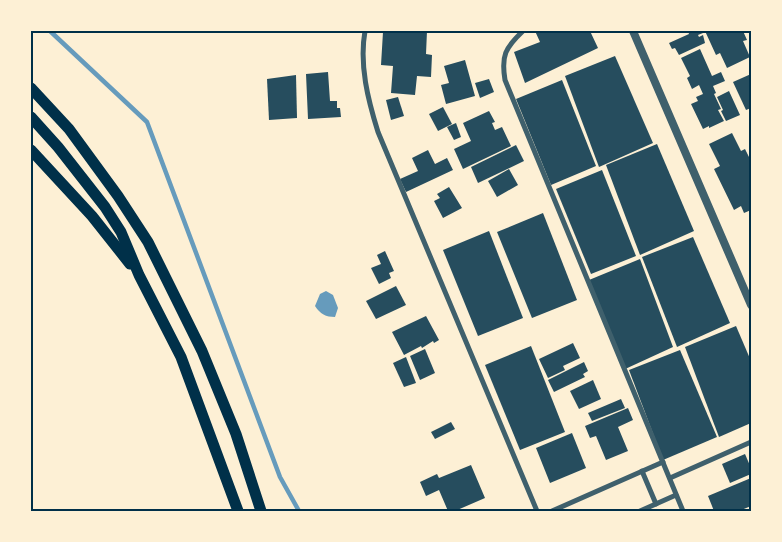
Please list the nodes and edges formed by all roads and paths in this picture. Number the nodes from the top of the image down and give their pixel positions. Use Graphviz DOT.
graph roads {
  1 [pos="365,31"];
  2 [pos="523,31"];
  3 [pos="633,31"];
  4 [pos="31,88"];
  5 [pos="31,117"];
  6 [pos="31,150"];
  7 [pos="139,276"];
  8 [pos="751,305"];
  9 [pos="751,442"];
  10 [pos="663,462"];
  11 [pos="642,471"];
  12 [pos="670,478"];
  13 [pos="676,495"];
  14 [pos="656,504"];
  15 [pos="238,511"];
  16 [pos="261,511"];
  17 [pos="537,511"];
  18 [pos="552,511"];
  19 [pos="640,511"];
  20 [pos="684,511"];
  1 -- 17 [label="street"];
  2 -- 10 [label="street"];
  3 -- 8 [label="street"];
  4 -- 16 [label="highway"];
  5 -- 7 [label="highway"];
  6 -- 7 [label="highway"];
  7 -- 15 [label="highway"];
  9 -- 12 [label="street"];
  10 -- 11 [label="street"];
  10 -- 12 [label="street"];
  11 -- 14 [label="street"];
  11 -- 18 [label="street"];
  12 -- 13 [label="street"];
  13 -- 14 [label="street"];
  13 -- 20 [label="street"];
  14 -- 19 [label="street"];
}
